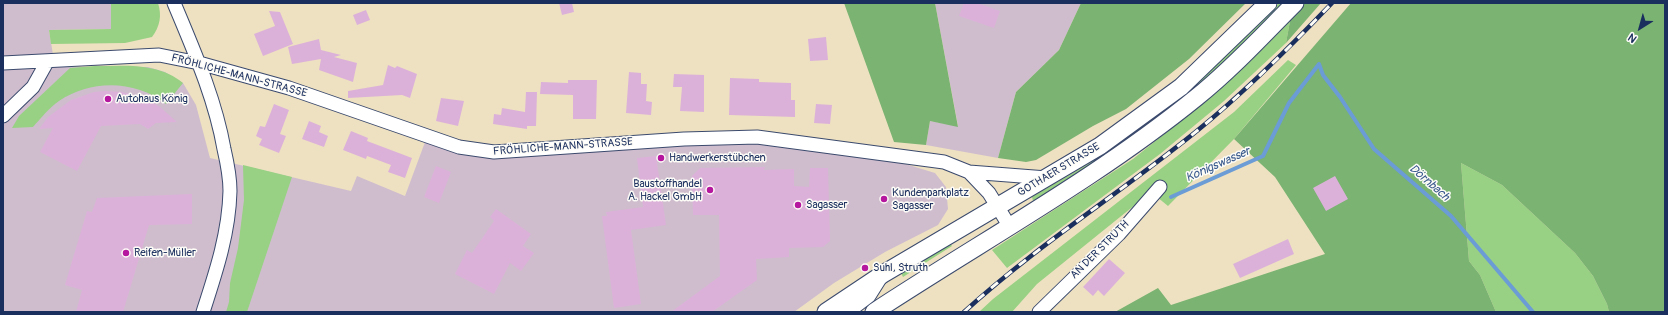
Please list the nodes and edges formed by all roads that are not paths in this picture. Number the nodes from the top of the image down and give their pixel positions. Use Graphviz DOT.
graph roads {
  1 [pos="174,3"];
  2 [pos="1268,3"];
  3 [pos="1295,3"];
  4 [pos="47,62"];
  5 [pos="3,63"];
  6 [pos="199,64"];
  7 [pos="3,116"];
  8 [pos="969,172"];
  9 [pos="1048,178"];
  10 [pos="1160,187"];
  11 [pos="997,206"];
  12 [pos="1010,227"];
  13 [pos="884,274"];
  14 [pos="829,311"];
  15 [pos="203,312"];
  16 [pos="848,312"];
  17 [pos="874,312"];
  18 [pos="1039,312"];
  1 -- 6 [label="street"];
  2 -- 9 [label="main road, GOTHAER STRASSE"];
  3 -- 12 [label="main road, GOTHAER STRASSE"];
  4 -- 5 [label="street, FRÖHLICHE-MANN-STRASSE"];
  4 -- 6 [label="street, FRÖHLICHE-MANN-STRASSE"];
  4 -- 7 [label="street"];
  6 -- 8 [label="street, FRÖHLICHE-MANN-STRASSE"];
  6 -- 15 [label="street"];
  8 -- 9 [label="street"];
  8 -- 11 [label="street, FRÖHLICHE-MANN-STRASSE"];
  9 -- 11 [label="main road, GOTHAER STRASSE"];
  10 -- 18 [label="street, AN DER STRUTH"];
  11 -- 12 [label="street, FRÖHLICHE-MANN-STRASSE"];
  11 -- 13 [label="main road, GOTHAER STRASSE"];
  12 -- 17 [label="main road, GOTHAER STRASSE"];
  13 -- 14 [label="main road, GOTHAER STRASSE"];
  13 -- 16 [label="street"];
}
